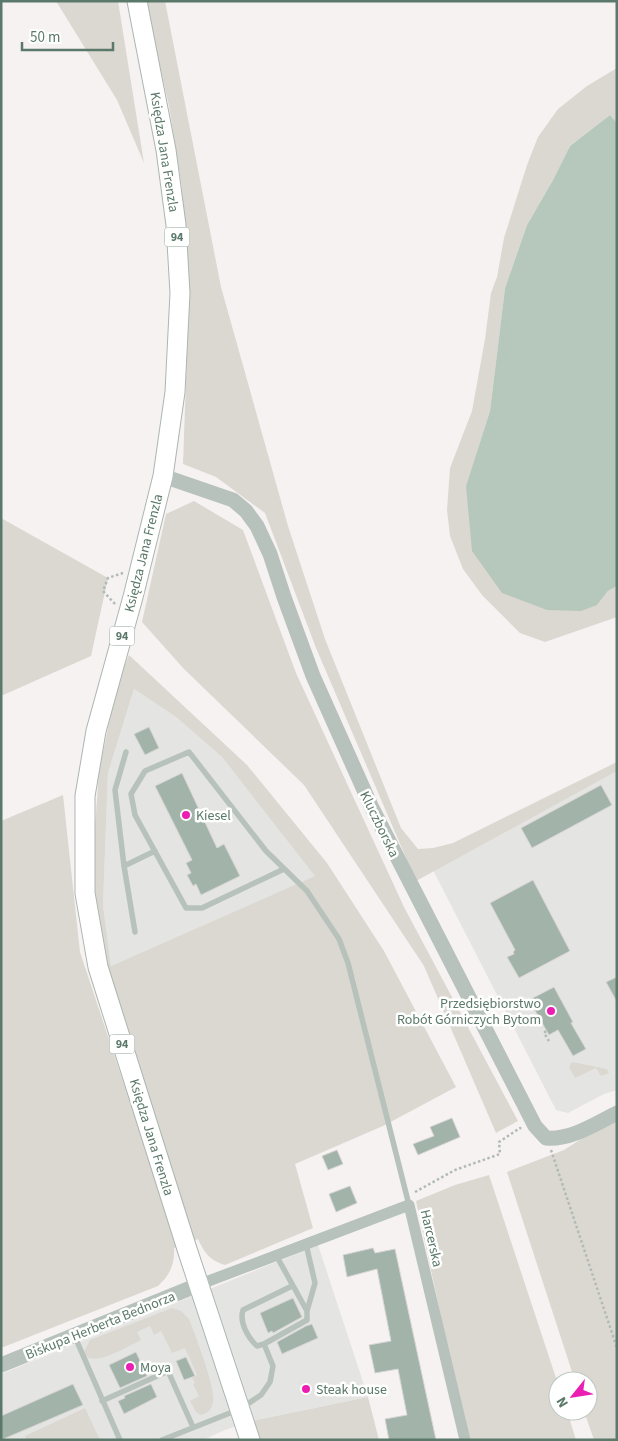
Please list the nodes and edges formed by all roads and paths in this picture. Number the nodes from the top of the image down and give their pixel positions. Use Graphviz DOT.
graph roads {
  1 [pos="137,1"];
  2 [pos="163,476"];
  3 [pos="129,572"];
  4 [pos="127,604"];
  5 [pos="126,752"];
  6 [pos="154,851"];
  7 [pos="124,866"];
  8 [pos="284,869"];
  9 [pos="136,932"];
  10 [pos="546,1031"];
  11 [pos="549,1041"];
  12 [pos="617,1113"];
  13 [pos="523,1132"];
  14 [pos="546,1138"];
  15 [pos="408,1200"];
  16 [pos="306,1244"];
  17 [pos="276,1255"];
  18 [pos="198,1285"];
  19 [pos="292,1286"];
  20 [pos="307,1311"];
  21 [pos="74,1335"];
  22 [pos="264,1344"];
  23 [pos="617,1348"];
  24 [pos="1,1365"];
  25 [pos="102,1401"];
  26 [pos="240,1409"];
  27 [pos="193,1427"];
  28 [pos="120,1440"];
  29 [pos="162,1440"];
  30 [pos="250,1440"];
  31 [pos="465,1440"];
  1 -- 2 [label="main road, Księdza Jana Frenzla / 94"];
  2 -- 4 [label="main road, Księdza Jana Frenzla / 94"];
  2 -- 14 [label="street, Kluczborska"];
  3 -- 4 [label="path"];
  4 -- 18 [label="main road, Księdza Jana Frenzla / 94"];
  5 -- 7 [label="lane"];
  6 -- 7 [label="lane"];
  6 -- 8 [label="lane"];
  6 -- 8 [label="lane"];
  7 -- 9 [label="lane"];
  8 -- 15 [label="lane"];
  10 -- 11 [label="path"];
  12 -- 14 [label="street"];
  13 -- 15 [label="path"];
  14 -- 23 [label="path"];
  15 -- 16 [label="street, Harcerska"];
  15 -- 31 [label="street, Harcerska"];
  16 -- 17 [label="street, Harcerska"];
  16 -- 20 [label="lane"];
  17 -- 18 [label="street, Harcerska"];
  17 -- 19 [label="lane"];
  18 -- 21 [label="street, Biskupa Herberta Bednorza"];
  18 -- 26 [label="main road, Księdza Jana Frenzla / 94"];
  19 -- 20 [label="lane"];
  19 -- 22 [label="lane"];
  20 -- 22 [label="lane"];
  21 -- 24 [label="street, Biskupa Herberta Bednorza"];
  21 -- 25 [label="lane"];
  22 -- 26 [label="lane"];
  25 -- 27 [label="lane"];
  25 -- 28 [label="lane"];
  26 -- 27 [label="lane"];
  26 -- 30 [label="main road, Księdza Jana Frenzla / 94"];
  27 -- 29 [label="lane"];
}
